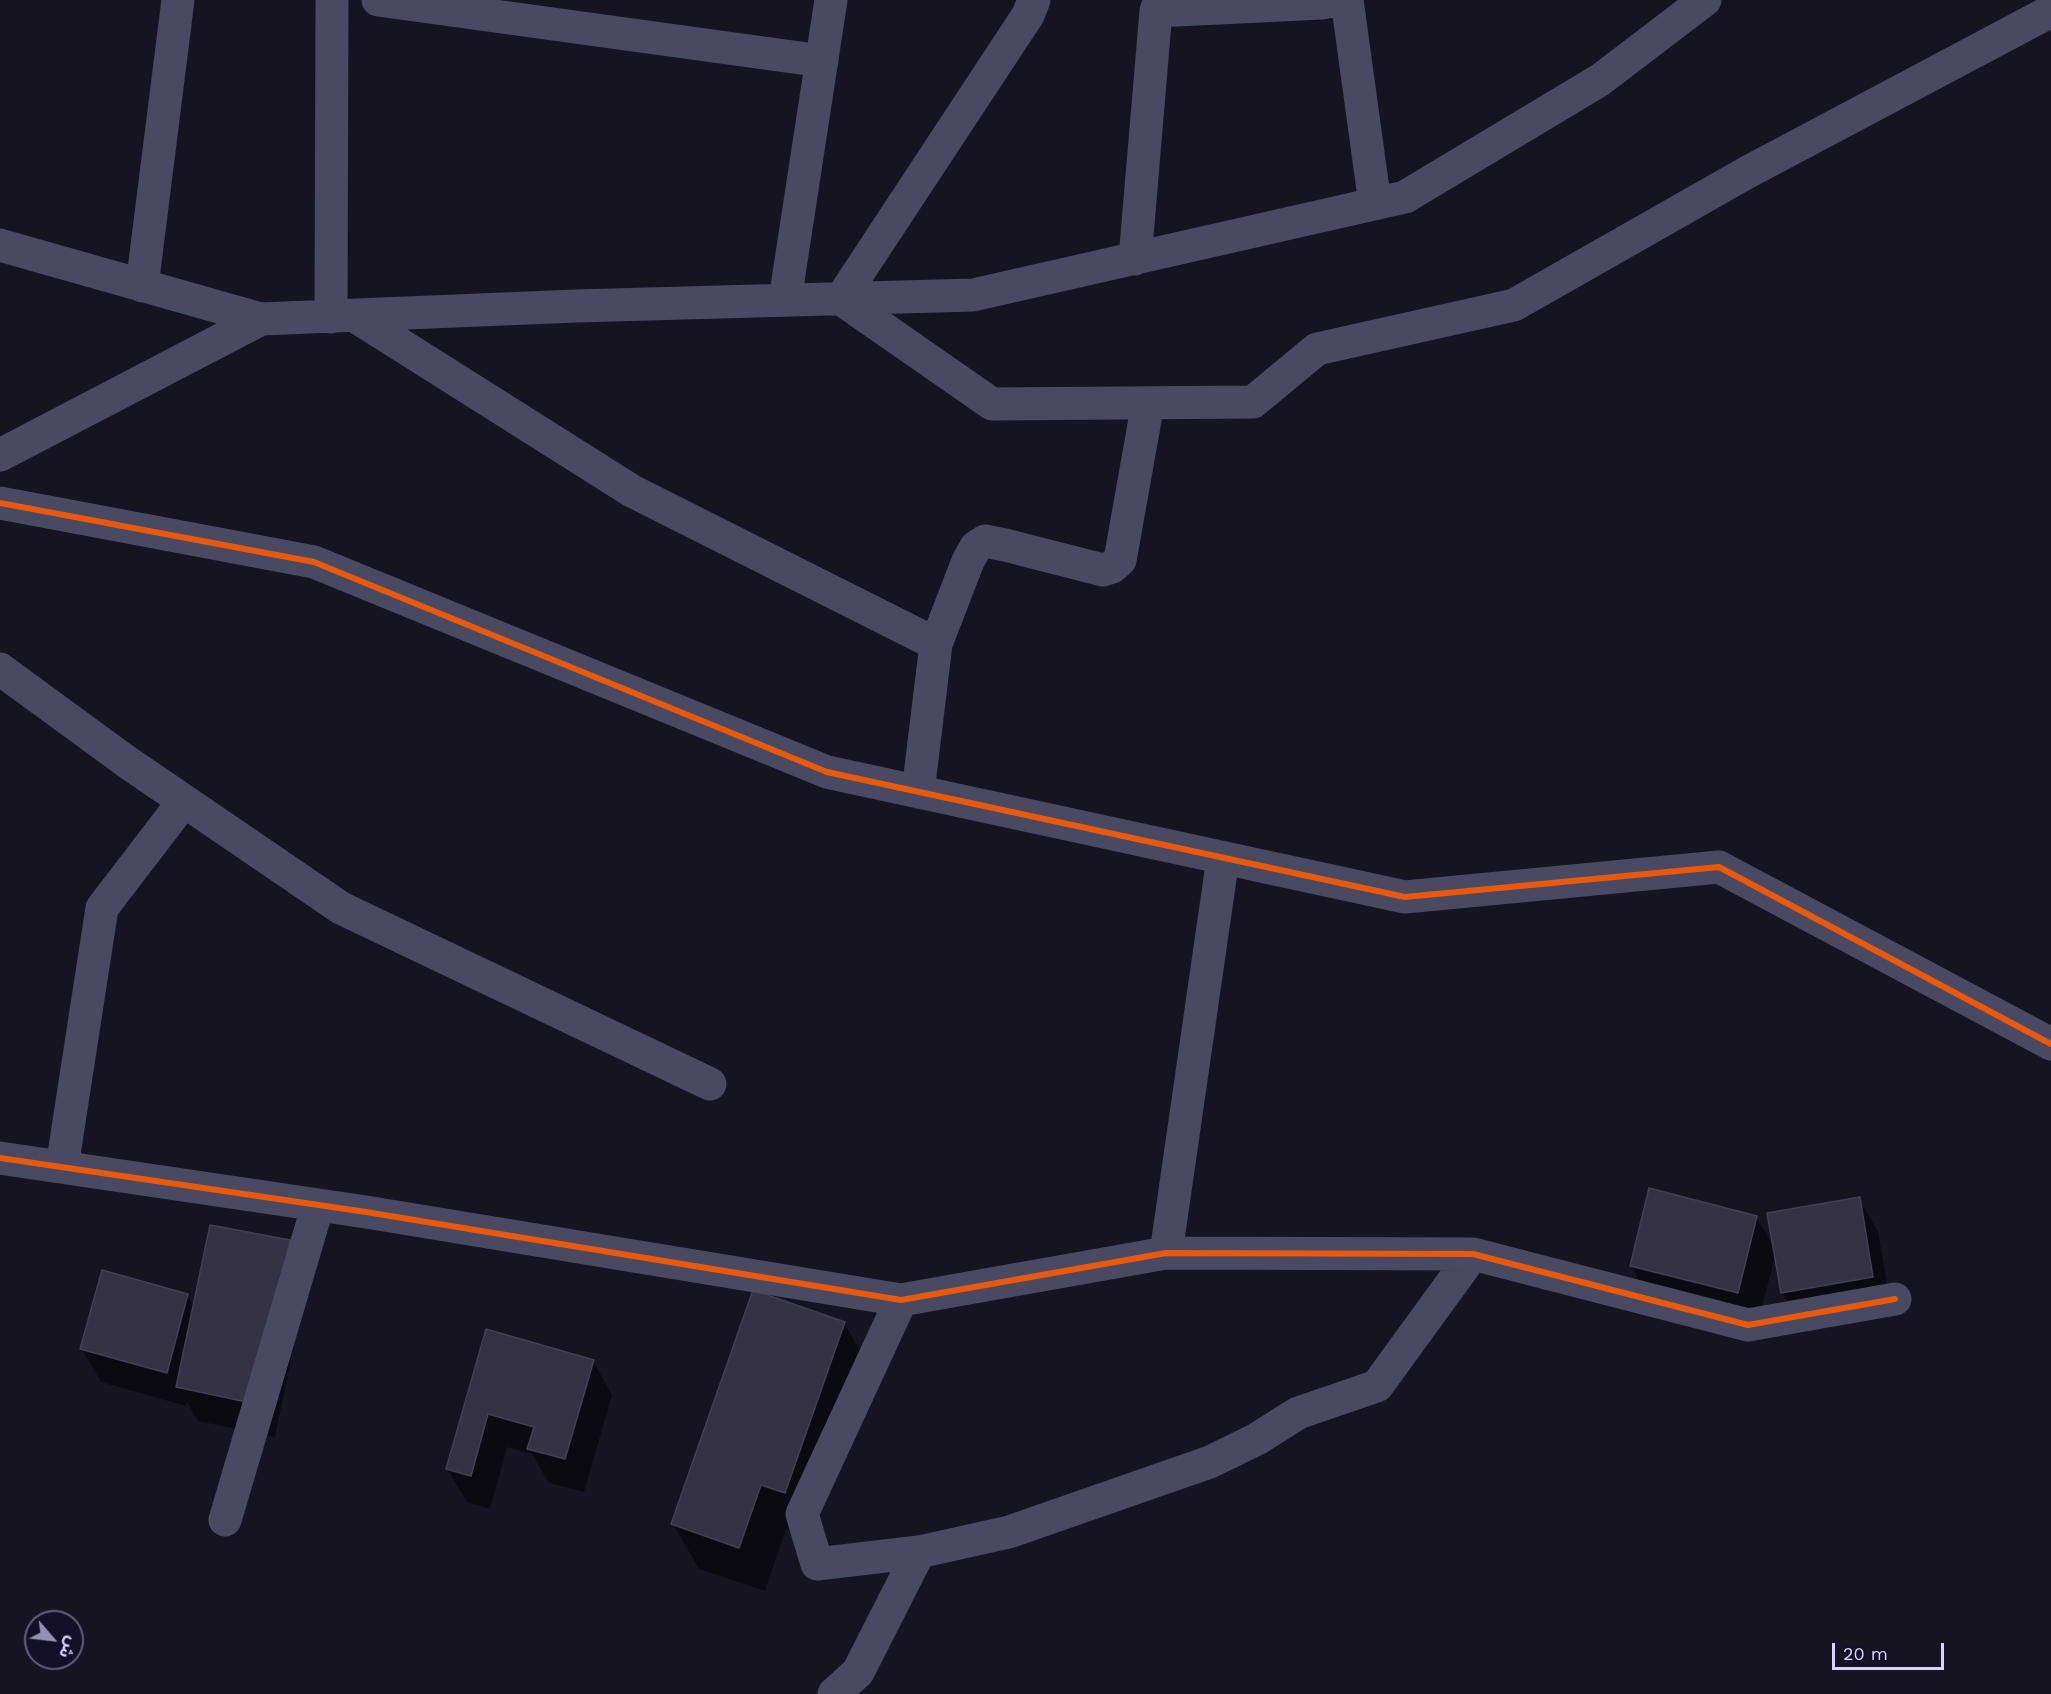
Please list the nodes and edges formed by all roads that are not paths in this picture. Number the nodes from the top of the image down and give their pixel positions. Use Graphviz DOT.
graph roads {
  1 [pos="178,0"];
  2 [pos="332,0"];
  3 [pos="378,0"];
  4 [pos="831,0"];
  5 [pos="1034,0"];
  6 [pos="1339,0"];
  7 [pos="1347,0"];
  8 [pos="1705,0"];
  9 [pos="1158,5"];
  10 [pos="2051,11"];
  11 [pos="822,61"];
  12 [pos="1375,204"];
  13 [pos="0,245"];
  14 [pos="1135,259"];
  15 [pos="142,286"];
  16 [pos="841,299"];
  17 [pos="785,300"];
  18 [pos="343,316"];
  19 [pos="261,319"];
  20 [pos="1148,403"];
  21 [pos="0,455"];
  22 [pos="0,503"];
  23 [pos="936,644"];
  24 [pos="0,669"];
  25 [pos="918,792"];
  26 [pos="184,801"];
  27 [pos="1223,858"];
  28 [pos="2051,1044"];
  29 [pos="710,1084"];
  30 [pos="0,1158"];
  31 [pos="62,1167"];
  32 [pos="318,1205"];
  33 [pos="1166,1253"];
  34 [pos="1473,1254"];
  35 [pos="1895,1299"];
  36 [pos="901,1300"];
  37 [pos="225,1520"];
  38 [pos="919,1552"];
  39 [pos="834,1694"];
  1 -- 15 [label="street"];
  2 -- 18 [label="street"];
  3 -- 11 [label="street"];
  4 -- 11 [label="street"];
  5 -- 16 [label="street"];
  6 -- 9 [label="street"];
  7 -- 12 [label="street"];
  8 -- 12 [label="street"];
  9 -- 14 [label="street"];
  10 -- 20 [label="street"];
  11 -- 17 [label="street"];
  12 -- 14 [label="street"];
  13 -- 15 [label="street"];
  14 -- 16 [label="street"];
  15 -- 19 [label="street"];
  16 -- 17 [label="street"];
  16 -- 20 [label="street"];
  17 -- 18 [label="street"];
  18 -- 19 [label="street"];
  18 -- 23 [label="street"];
  19 -- 21 [label="street"];
  20 -- 23 [label="street"];
  22 -- 25 [label="street"];
  23 -- 25 [label="street"];
  24 -- 26 [label="street"];
  25 -- 27 [label="street"];
  26 -- 29 [label="street"];
  26 -- 31 [label="street"];
  27 -- 28 [label="street"];
  27 -- 33 [label="street"];
  30 -- 31 [label="street"];
  31 -- 32 [label="street"];
  32 -- 36 [label="street"];
  32 -- 37 [label="street"];
  33 -- 34 [label="street"];
  33 -- 36 [label="street"];
  34 -- 35 [label="street"];
  34 -- 38 [label="street"];
  36 -- 38 [label="street"];
  38 -- 39 [label="street"];
}
